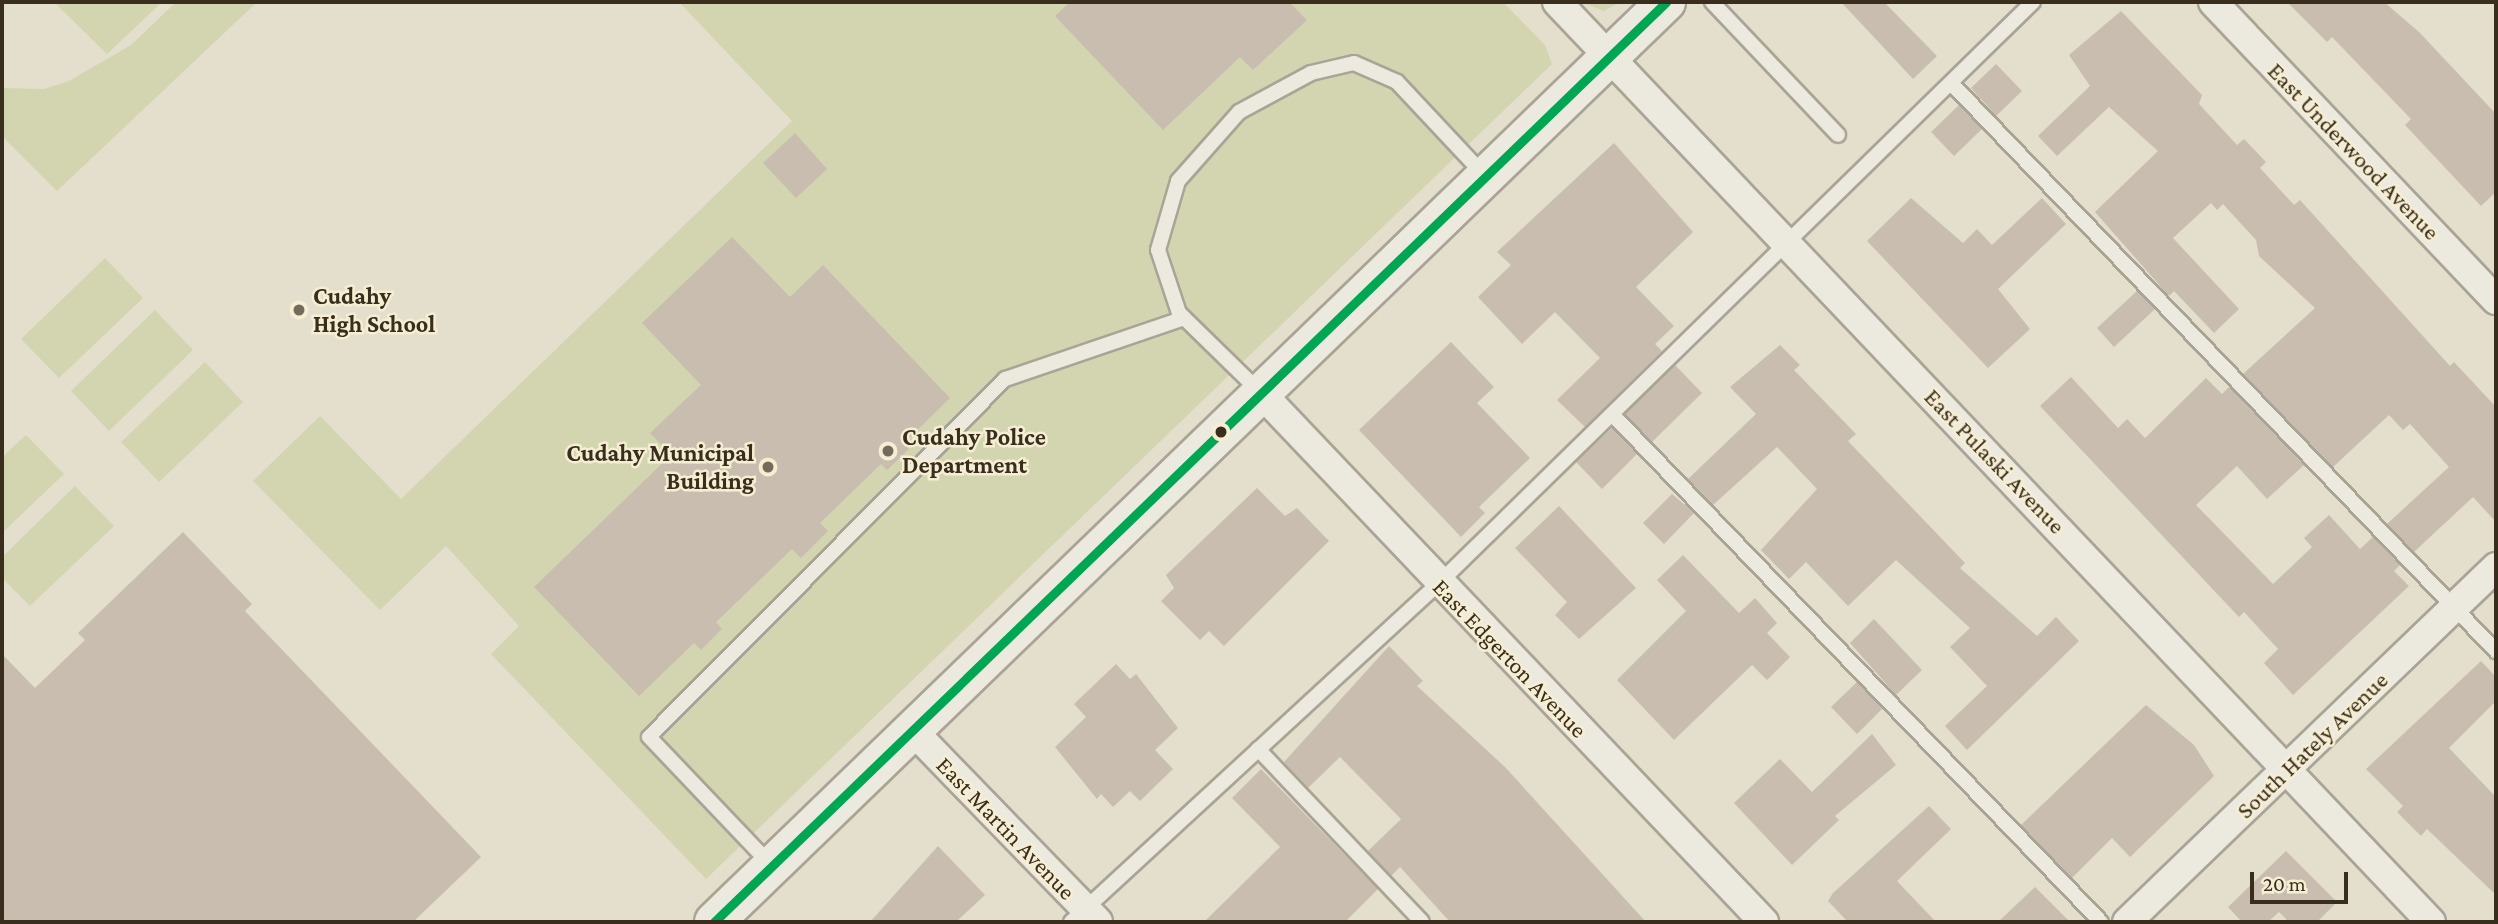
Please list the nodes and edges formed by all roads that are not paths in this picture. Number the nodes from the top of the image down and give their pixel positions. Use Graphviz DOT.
graph roads {
  1 [pos="1557,2"];
  2 [pos="1666,2"];
  3 [pos="1713,2"];
  4 [pos="2033,2"];
  5 [pos="2213,2"];
  6 [pos="1609,55"];
  7 [pos="1952,84"];
  8 [pos="1838,135"];
  9 [pos="1484,175"];
  10 [pos="1788,243"];
  11 [pos="2496,300"];
  12 [pos="1184,318"];
  13 [pos="1259,391"];
  14 [pos="1612,414"];
  15 [pos="2496,567"];
  16 [pos="1439,583"];
  17 [pos="2455,608"];
  18 [pos="2496,651"];
  19 [pos="915,733"];
  20 [pos="1258,749"];
  21 [pos="2286,771"];
  22 [pos="773,867"];
  23 [pos="1085,918"];
  24 [pos="714,922"];
  25 [pos="1422,922"];
  26 [pos="1764,922"];
  27 [pos="2101,922"];
  28 [pos="2127,922"];
  29 [pos="2431,922"];
  1 -- 6 [label="street, East Pulaski Avenue"];
  2 -- 6 [label="main road"];
  3 -- 8 [label="lane"];
  4 -- 7 [label="lane"];
  5 -- 11 [label="street, East Underwood Avenue"];
  6 -- 9 [label="main road"];
  6 -- 10 [label="street, East Pulaski Avenue"];
  7 -- 10 [label="lane"];
  7 -- 17 [label="lane"];
  9 -- 12 [label="lane"];
  9 -- 13 [label="main road"];
  10 -- 14 [label="lane"];
  10 -- 21 [label="street, East Pulaski Avenue"];
  12 -- 13 [label="lane"];
  12 -- 22 [label="lane"];
  13 -- 16 [label="street, East Edgerton Avenue"];
  13 -- 19 [label="main road"];
  14 -- 16 [label="lane"];
  14 -- 27 [label="lane"];
  15 -- 17 [label="street, South Hately Avenue"];
  16 -- 20 [label="lane"];
  16 -- 26 [label="street, East Edgerton Avenue"];
  17 -- 18 [label="lane"];
  17 -- 21 [label="street, South Hately Avenue"];
  19 -- 22 [label="main road"];
  19 -- 23 [label="street, East Martin Avenue"];
  20 -- 23 [label="lane"];
  20 -- 25 [label="lane"];
  21 -- 28 [label="street, South Hately Avenue"];
  21 -- 29 [label="street, East Pulaski Avenue"];
  22 -- 24 [label="main road"];
}
